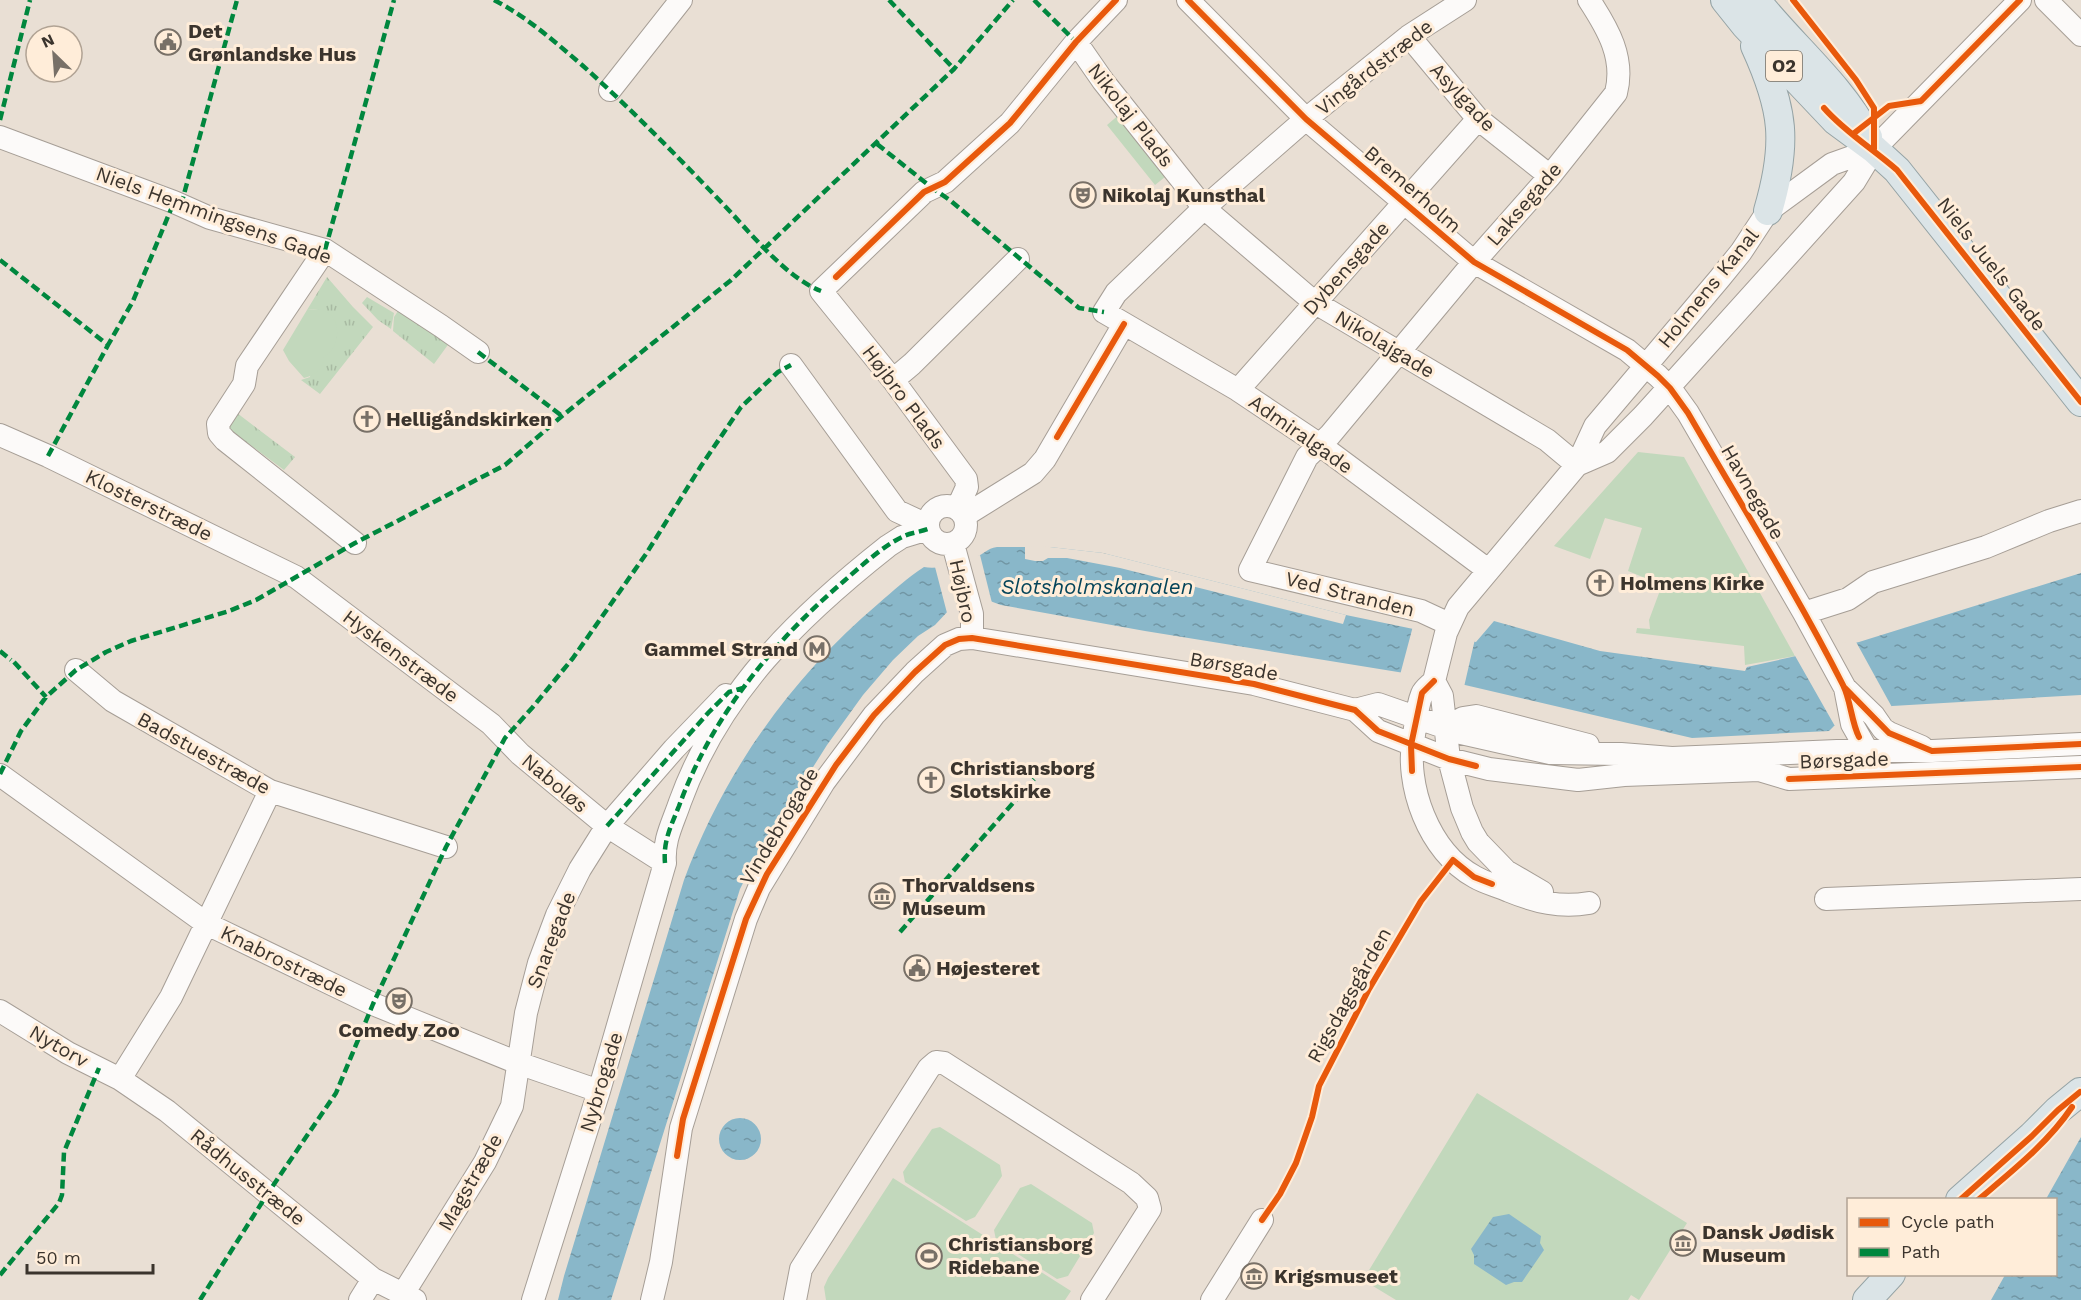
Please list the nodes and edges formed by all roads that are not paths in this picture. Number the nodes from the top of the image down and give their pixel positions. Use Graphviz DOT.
graph roads {
  1 [pos="681,0"];
  2 [pos="1116,0"];
  3 [pos="1188,0"];
  4 [pos="1465,0"];
  5 [pos="1589,0"];
  6 [pos="1725,0"];
  7 [pos="2020,0"];
  8 [pos="2046,0"];
  9 [pos="1750,12"];
  10 [pos="2081,35"];
  11 [pos="1409,36"];
  12 [pos="1076,42"];
  13 [pos="610,90"];
  14 [pos="1306,119"];
  15 [pos="1478,119"];
  16 [pos="0,137"];
  17 [pos="1874,149"];
  18 [pos="1550,176"];
  19 [pos="1405,202"];
  20 [pos="1204,208"];
  21 [pos="1768,211"];
  22 [pos="325,250"];
  23 [pos="1018,259"];
  24 [pos="1474,262"];
  25 [pos="821,291"];
  26 [pos="1314,302"];
  27 [pos="1124,324"];
  28 [pos="478,352"];
  29 [pos="1399,353"];
  30 [pos="1646,364"];
  31 [pos="790,365"];
  32 [pos="893,380"];
  33 [pos="1670,388"];
  34 [pos="1238,390"];
  35 [pos="2081,402"];
  36 [pos="0,435"];
  37 [pos="1320,445"];
  38 [pos="1577,465"];
  39 [pos="2081,511"];
  40 [pos="960,512"];
  41 [pos="928,527"];
  42 [pos="355,543"];
  43 [pos="955,552"];
  44 [pos="1250,570"];
  45 [pos="1488,570"];
  46 [pos="296,577"];
  47 [pos="1804,613"];
  48 [pos="1447,628"];
  49 [pos="972,638"];
  50 [pos="76,670"];
  51 [pos="1434,681"];
  52 [pos="743,688"];
  53 [pos="1845,688"];
  54 [pos="1355,710"];
  55 [pos="1417,717"];
  56 [pos="1445,728"];
  57 [pos="505,738"];
  58 [pos="2081,744"];
  59 [pos="1412,745"];
  60 [pos="1867,751"];
  61 [pos="1932,751"];
  62 [pos="1449,759"];
  63 [pos="2081,767"];
  64 [pos="0,775"];
  65 [pos="1881,775"];
  66 [pos="270,791"];
  67 [pos="1467,819"];
  68 [pos="607,826"];
  69 [pos="1433,832"];
  70 [pos="1478,842"];
  71 [pos="446,847"];
  72 [pos="1453,860"];
  73 [pos="665,863"];
  74 [pos="1498,863"];
  75 [pos="2081,889"];
  76 [pos="1826,899"];
  77 [pos="207,924"];
  78 [pos="0,1011"];
  79 [pos="518,1063"];
  80 [pos="120,1079"];
  81 [pos="599,1091"];
  82 [pos="2081,1092"];
  83 [pos="1961,1198"];
  84 [pos="1980,1198"];
  85 [pos="1262,1220"];
  86 [pos="1875,1276"];
  87 [pos="1890,1276"];
  88 [pos="373,1279"];
  89 [pos="409,1297"];
  90 [pos="360,1300"];
  91 [pos="533,1300"];
  92 [pos="652,1300"];
  93 [pos="795,1300"];
  94 [pos="1092,1300"];
  95 [pos="1212,1300"];
  96 [pos="1854,1300"];
  97 [pos="1867,1300"];
  1 -- 13 [label="street"];
  2 -- 12 [label="street"];
  3 -- 14 [label="street, Bremerholm"];
  4 -- 11 [label="street, Vingårdstræde"];
  5 -- 18 [label="street, Laksegade"];
  6 -- 9 [label="main road, O2"];
  7 -- 17 [label="street"];
  8 -- 10 [label="street"];
  9 -- 17 [label="main road, O2"];
  9 -- 21 [label="main road"];
  11 -- 14 [label="street, Vingårdstræde"];
  11 -- 15 [label="street, Asylgade"];
  12 -- 20 [label="street, Nikolaj Plads"];
  12 -- 25 [label="street, Nikolaj Plads"];
  14 -- 19 [label="street, Bremerholm"];
  14 -- 20 [label="street, Vingårdstræde"];
  15 -- 18 [label="street, Asylgade"];
  15 -- 19 [label="street, Dybensgade"];
  16 -- 22 [label="street, Niels Hemmingsens Gade"];
  17 -- 21 [label="street, Holmens Kanal"];
  17 -- 33 [label="street, Holmens Kanal"];
  17 -- 35 [label="main road, Niels Juels Gade / O2"];
  18 -- 24 [label="street, Laksegade"];
  19 -- 24 [label="street, Bremerholm"];
  19 -- 26 [label="street, Dybensgade"];
  20 -- 26 [label="street, Nikolajgade"];
  20 -- 27 [label="street, Admiralgade"];
  21 -- 30 [label="street, Holmens Kanal"];
  22 -- 28 [label="street, Niels Hemmingsens Gade"];
  22 -- 42 [label="street"];
  23 -- 32 [label="street"];
  24 -- 29 [label="street, Laksegade"];
  24 -- 30 [label="street, Bremerholm"];
  25 -- 32 [label="street, Højbro Plads"];
  26 -- 29 [label="street, Nikolajgade"];
  26 -- 34 [label="street, Dybensgade"];
  27 -- 34 [label="street, Admiralgade"];
  27 -- 40 [label="street"];
  29 -- 37 [label="street, Laksegade"];
  29 -- 38 [label="street, Nikolajgade"];
  30 -- 33 [label="street, Havnegade"];
  30 -- 38 [label="street, Holmens Kanal"];
  31 -- 41 [label="street"];
  32 -- 40 [label="street, Højbro Plads"];
  33 -- 38 [label="street, Holmens Kanal"];
  33 -- 47 [label="street, Havnegade"];
  34 -- 37 [label="street, Admiralgade"];
  36 -- 46 [label="street, Klosterstræde"];
  37 -- 44 [label="street, Laksegade"];
  37 -- 45 [label="street, Admiralgade"];
  38 -- 45 [label="street, Holmens Kanal"];
  39 -- 47 [label="street"];
  40 -- 41 [label="street"];
  40 -- 43 [label="street"];
  41 -- 43 [label="street"];
  41 -- 52 [label="street"];
  43 -- 49 [label="street, Højbro"];
  44 -- 48 [label="street, Ved Stranden"];
  45 -- 48 [label="street, Holmens Kanal"];
  46 -- 57 [label="street, Hyskenstræde"];
  47 -- 53 [label="street, Havnegade"];
  48 -- 51 [label="street, Holmens Kanal"];
  49 -- 54 [label="street, Børsgade"];
  49 -- 92 [label="street, Vindebrogade"];
  50 -- 66 [label="street, Badstuestræde"];
  51 -- 55 [label="street"];
  51 -- 56 [label="street"];
  52 -- 68 [label="street"];
  52 -- 73 [label="street"];
  53 -- 60 [label="street"];
  53 -- 61 [label="street"];
  54 -- 55 [label="street, Børsgade"];
  54 -- 59 [label="street, Børsgade"];
  55 -- 56 [label="street, Børsgade"];
  55 -- 59 [label="street"];
  56 -- 60 [label="street, Børsgade"];
  56 -- 62 [label="street"];
  57 -- 68 [label="street, Naboløs"];
  58 -- 61 [label="street, Børsgade"];
  59 -- 62 [label="street, Børsgade"];
  59 -- 69 [label="street"];
  60 -- 61 [label="street, Børsgade"];
  60 -- 65 [label="street"];
  62 -- 65 [label="street, Børsgade"];
  62 -- 67 [label="street"];
  63 -- 65 [label="street, Børsgade"];
  64 -- 77 [label="street, Knabrostræde"];
  66 -- 71 [label="street, Badstuestræde"];
  66 -- 77 [label="street"];
  67 -- 69 [label="street"];
  67 -- 70 [label="street"];
  68 -- 73 [label="street"];
  68 -- 79 [label="street, Snaregade"];
  69 -- 72 [label="street"];
  70 -- 72 [label="street"];
  70 -- 74 [label="street"];
  72 -- 74 [label="street"];
  72 -- 74 [label="street"];
  73 -- 81 [label="street, Nybrogade"];
  75 -- 76 [label="street"];
  77 -- 79 [label="street, Knabrostræde"];
  77 -- 80 [label="street"];
  78 -- 80 [label="street, Nytorv"];
  79 -- 81 [label="street, Knabrostræde"];
  79 -- 89 [label="street, Magstræde"];
  80 -- 88 [label="street, Rådhusstræde"];
  81 -- 91 [label="street, Nybrogade"];
  82 -- 83 [label="main road"];
  82 -- 84 [label="main road"];
  85 -- 95 [label="street"];
  86 -- 96 [label="main road"];
  87 -- 97 [label="main road"];
  88 -- 89 [label="street, Rådhusstræde"];
  88 -- 90 [label="street"];
  93 -- 94 [label="street"];
}
